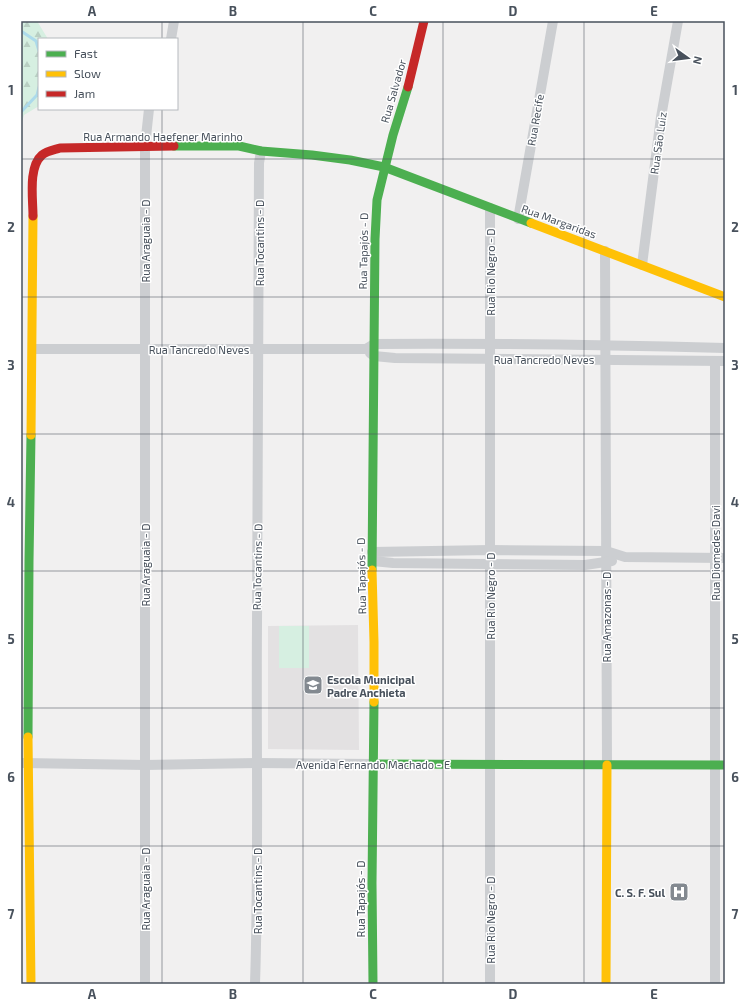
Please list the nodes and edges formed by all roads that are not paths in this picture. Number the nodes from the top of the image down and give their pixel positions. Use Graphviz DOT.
graph roads {
  1 [pos="174,21"];
  2 [pos="424,21"];
  3 [pos="553,21"];
  4 [pos="678,21"];
  5 [pos="171,38"];
  6 [pos="149,110"];
  7 [pos="145,146"];
  8 [pos="261,151"];
  9 [pos="384,168"];
  10 [pos="490,208"];
  11 [pos="518,219"];
  12 [pos="604,251"];
  13 [pos="642,265"];
  14 [pos="725,297"];
  15 [pos="491,344"];
  16 [pos="605,344"];
  17 [pos="370,347"];
  18 [pos="725,348"];
  19 [pos="33,349"];
  20 [pos="145,349"];
  21 [pos="260,349"];
  22 [pos="374,356"];
  23 [pos="491,359"];
  24 [pos="605,360"];
  25 [pos="720,361"];
  26 [pos="491,550"];
  27 [pos="606,551"];
  28 [pos="373,557"];
  29 [pos="625,557"];
  30 [pos="720,558"];
  31 [pos="606,563"];
  32 [pos="491,565"];
  33 [pos="24,763"];
  34 [pos="257,763"];
  35 [pos="373,764"];
  36 [pos="145,765"];
  37 [pos="490,765"];
  38 [pos="607,765"];
  39 [pos="720,765"];
  40 [pos="31,984"];
  41 [pos="145,984"];
  42 [pos="255,984"];
  43 [pos="373,984"];
  44 [pos="490,984"];
  45 [pos="606,984"];
  46 [pos="715,984"];
  1 -- 5 [label="street"];
  2 -- 9 [label="street, Rua Salvador"];
  3 -- 11 [label="street, Rua Recife"];
  4 -- 13 [label="street, Rua São Luiz"];
  6 -- 7 [label="street, Rua Araguaia - D"];
  7 -- 8 [label="street, Rua Armando Haefener Marinho"];
  7 -- 19 [label="street, Rua Armando Haefener Marinho"];
  7 -- 20 [label="street, Rua Araguaia - D"];
  8 -- 9 [label="street, Rua Armando Haefener Marinho"];
  8 -- 21 [label="street, Rua Tocantins - D"];
  9 -- 10 [label="street, Rua Margaridas"];
  9 -- 17 [label="street, Rua Tapajós - D"];
  10 -- 11 [label="street, Rua Margaridas"];
  10 -- 15 [label="street, Rua Rio Negro - D"];
  11 -- 12 [label="street, Rua Margaridas"];
  12 -- 13 [label="street, Rua Margaridas"];
  12 -- 16 [label="street, Rua Amazonas - D"];
  13 -- 14 [label="street, Rua Margaridas"];
  15 -- 16 [label="street, Rua Tancredo Neves"];
  15 -- 17 [label="street, Rua Tancredo Neves"];
  15 -- 23 [label="street, Rua Rio Negro - D"];
  16 -- 18 [label="street, Rua Tancredo Neves"];
  16 -- 24 [label="street, Rua Amazonas - D"];
  17 -- 21 [label="street, Rua Tancredo Neves"];
  17 -- 22 [label="street"];
  19 -- 20 [label="street, Rua Tancredo Neves"];
  19 -- 33 [label="street"];
  20 -- 21 [label="street, Rua Tancredo Neves"];
  20 -- 36 [label="street, Rua Araguaia - D"];
  21 -- 34 [label="street, Rua Tocantins - D"];
  22 -- 23 [label="street, Rua Tancredo Neves"];
  22 -- 28 [label="street, Rua Tapajós - D"];
  23 -- 24 [label="street, Rua Tancredo Neves"];
  23 -- 26 [label="street, Rua Rio Negro - D"];
  24 -- 25 [label="street, Rua Tancredo Neves"];
  24 -- 27 [label="street, Rua Amazonas - D"];
  25 -- 30 [label="street, Rua Diomedes Davi"];
  26 -- 27 [label="street"];
  26 -- 28 [label="street"];
  26 -- 32 [label="street, Rua Rio Negro - D"];
  27 -- 29 [label="street"];
  27 -- 31 [label="street, Rua Amazonas - D"];
  28 -- 32 [label="street"];
  28 -- 35 [label="street, Rua Tapajós - D"];
  29 -- 30 [label="street"];
  29 -- 31 [label="street"];
  30 -- 39 [label="street, Rua Diomedes Davi"];
  31 -- 32 [label="street"];
  31 -- 38 [label="street, Rua Amazonas - D"];
  32 -- 37 [label="street, Rua Rio Negro - D"];
  33 -- 36 [label="street, Avenida Fernando Machado - E"];
  33 -- 40 [label="street"];
  34 -- 35 [label="street, Avenida Fernando Machado - E"];
  34 -- 36 [label="street, Avenida Fernando Machado - E"];
  34 -- 42 [label="street, Rua Tocantins - D"];
  35 -- 37 [label="street, Avenida Fernando Machado - E"];
  35 -- 43 [label="street, Rua Tapajós - D"];
  36 -- 41 [label="street, Rua Araguaia - D"];
  37 -- 38 [label="street, Avenida Fernando Machado - E"];
  37 -- 44 [label="street, Rua Rio Negro - D"];
  38 -- 39 [label="street, Avenida Fernando Machado - E"];
  38 -- 45 [label="street, Rua Amazonas - D"];
  39 -- 46 [label="street, Rua Diomedes Davi"];
}
